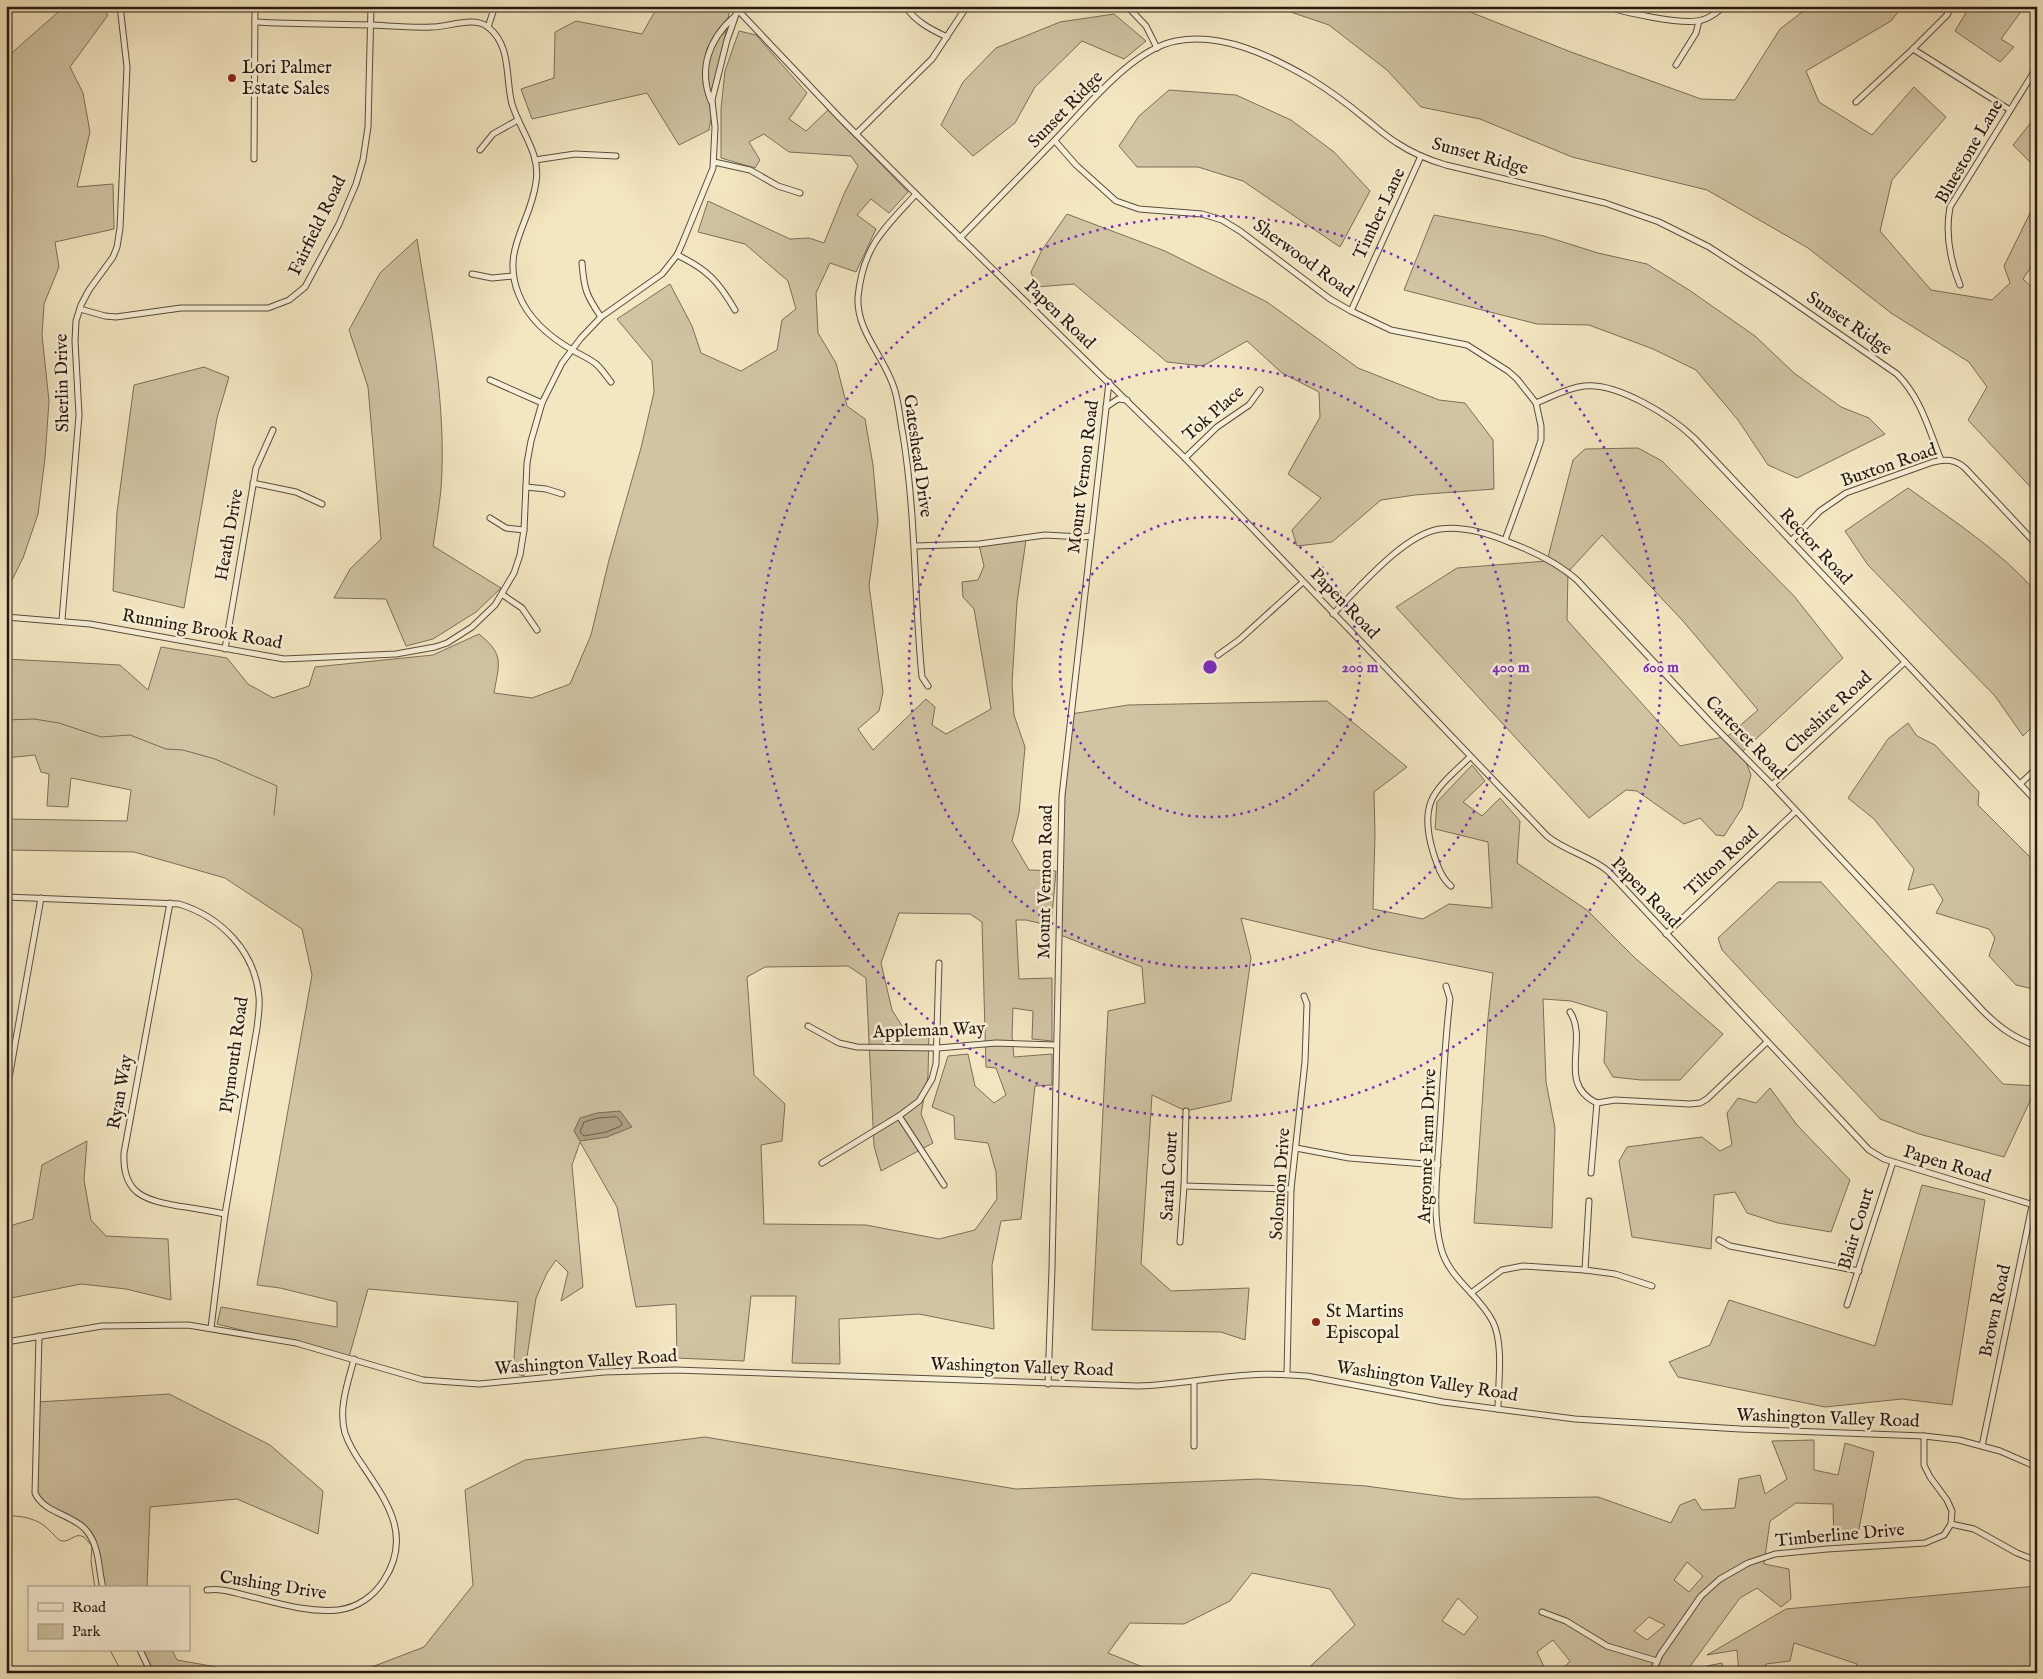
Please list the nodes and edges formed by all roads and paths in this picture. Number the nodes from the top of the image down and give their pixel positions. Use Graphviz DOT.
graph roads {
  1 [pos="120,6"];
  2 [pos="255,6"];
  3 [pos="371,6"];
  4 [pos="495,6"];
  5 [pos="905,6"];
  6 [pos="967,6"];
  7 [pos="1128,6"];
  8 [pos="1603,6"];
  9 [pos="1725,6"];
  10 [pos="1952,6"];
  11 [pos="737,8"];
  12 [pos="735,16"];
  13 [pos="1699,21"];
  14 [pos="255,22"];
  15 [pos="370,25"];
  16 [pos="488,27"];
  17 [pos="947,37"];
  18 [pos="1157,48"];
  19 [pos="1913,49"];
  20 [pos="1676,66"];
  21 [pos="2037,67"];
  22 [pos="1856,102"];
  23 [pos="712,104"];
  24 [pos="2010,110"];
  25 [pos="518,120"];
  26 [pos="856,134"];
  27 [pos="1054,141"];
  28 [pos="480,150"];
  29 [pos="616,156"];
  30 [pos="1421,156"];
  31 [pos="254,159"];
  32 [pos="535,160"];
  33 [pos="714,162"];
  34 [pos="800,193"];
  35 [pos="916,194"];
  36 [pos="960,238"];
  37 [pos="677,255"];
  38 [pos="582,263"];
  39 [pos="472,274"];
  40 [pos="513,276"];
  41 [pos="1960,284"];
  42 [pos="80,309"];
  43 [pos="735,310"];
  44 [pos="1350,311"];
  45 [pos="601,317"];
  46 [pos="572,350"];
  47 [pos="490,380"];
  48 [pos="611,382"];
  49 [pos="1109,382"];
  50 [pos="1260,390"];
  51 [pos="1127,400"];
  52 [pos="1536,403"];
  53 [pos="542,404"];
  54 [pos="1106,408"];
  55 [pos="272,430"];
  56 [pos="1185,458"];
  57 [pos="1940,460"];
  58 [pos="254,483"];
  59 [pos="526,487"];
  60 [pos="562,494"];
  61 [pos="322,504"];
  62 [pos="490,518"];
  63 [pos="524,530"];
  64 [pos="1091,536"];
  65 [pos="1505,540"];
  66 [pos="1791,541"];
  67 [pos="2037,545"];
  68 [pos="914,546"];
  69 [pos="1303,582"];
  70 [pos="503,595"];
  71 [pos="1333,614"];
  72 [pos="6,617"];
  73 [pos="62,620"];
  74 [pos="537,630"];
  75 [pos="225,649"];
  76 [pos="1218,656"];
  77 [pos="1905,662"];
  78 [pos="928,686"];
  79 [pos="1470,757"];
  80 [pos="2037,768"];
  81 [pos="2020,784"];
  82 [pos="1772,785"];
  83 [pos="2037,802"];
  84 [pos="1796,811"];
  85 [pos="1451,886"];
  86 [pos="6,897"];
  87 [pos="41,898"];
  88 [pos="170,903"];
  89 [pos="1666,934"];
  90 [pos="939,962"];
  91 [pos="1446,986"];
  92 [pos="1304,996"];
  93 [pos="1570,1012"];
  94 [pos="808,1026"];
  95 [pos="1767,1042"];
  96 [pos="1056,1045"];
  97 [pos="2037,1046"];
  98 [pos="938,1048"];
  99 [pos="6,1095"];
  100 [pos="1597,1103"];
  101 [pos="1186,1111"];
  102 [pos="899,1116"];
  103 [pos="1296,1148"];
  104 [pos="1893,1162"];
  105 [pos="822,1163"];
  106 [pos="1438,1165"];
  107 [pos="1591,1173"];
  108 [pos="2037,1182"];
  109 [pos="944,1185"];
  110 [pos="1184,1186"];
  111 [pos="1291,1189"];
  112 [pos="1589,1201"];
  113 [pos="2034,1206"];
  114 [pos="225,1214"];
  115 [pos="1719,1240"];
  116 [pos="1180,1242"];
  117 [pos="1584,1270"];
  118 [pos="1859,1271"];
  119 [pos="1652,1286"];
  120 [pos="1471,1293"];
  121 [pos="1847,1305"];
  122 [pos="211,1328"];
  123 [pos="39,1336"];
  124 [pos="6,1342"];
  125 [pos="354,1359"];
  126 [pos="1287,1374"];
  127 [pos="1194,1382"];
  128 [pos="1048,1384"];
  129 [pos="1498,1409"];
  130 [pos="1924,1436"];
  131 [pos="1194,1446"];
  132 [pos="1982,1446"];
  133 [pos="2037,1467"];
  134 [pos="1951,1524"];
  135 [pos="2037,1562"];
  136 [pos="104,1586"];
  137 [pos="207,1590"];
  138 [pos="1542,1612"];
  139 [pos="141,1652"];
  140 [pos="1657,1661"];
  141 [pos="151,1673"];
  142 [pos="1652,1673"];
  1 -- 42 [label="street, Sherlin Drive"];
  2 -- 14 [label="street"];
  3 -- 15 [label="street, Fairfield Road"];
  4 -- 16 [label="street"];
  5 -- 17 [label="street"];
  6 -- 17 [label="street"];
  7 -- 18 [label="street"];
  8 -- 13 [label="street"];
  9 -- 13 [label="street"];
  10 -- 19 [label="street"];
  11 -- 12 [label="street, Running Brook Road"];
  11 -- 26 [label="street, Papen Road"];
  12 -- 23 [label="street, Running Brook Road"];
  12 -- 23 [label="street, Running Brook Road"];
  13 -- 20 [label="street"];
  14 -- 15 [label="street"];
  14 -- 31 [label="street"];
  15 -- 16 [label="street"];
  15 -- 42 [label="street, Fairfield Road"];
  16 -- 25 [label="street"];
  17 -- 26 [label="street"];
  18 -- 27 [label="street, Sunset Ridge"];
  18 -- 30 [label="street, Sunset Ridge"];
  19 -- 22 [label="street"];
  19 -- 24 [label="street"];
  21 -- 24 [label="street, Bluestone Lane"];
  23 -- 33 [label="street, Running Brook Road"];
  24 -- 41 [label="street, Bluestone Lane"];
  25 -- 28 [label="street"];
  25 -- 32 [label="street"];
  26 -- 35 [label="street, Papen Road"];
  27 -- 36 [label="street, Sunset Ridge"];
  27 -- 44 [label="street, Sherwood Road"];
  29 -- 32 [label="street"];
  30 -- 44 [label="street, Timber Lane"];
  30 -- 57 [label="street, Sunset Ridge"];
  32 -- 40 [label="street"];
  33 -- 34 [label="street"];
  33 -- 37 [label="street, Running Brook Road"];
  35 -- 36 [label="street, Papen Road"];
  35 -- 68 [label="street, Gateshead Drive"];
  36 -- 49 [label="street, Papen Road"];
  37 -- 43 [label="street"];
  37 -- 45 [label="street, Running Brook Road"];
  38 -- 45 [label="street"];
  39 -- 40 [label="street"];
  40 -- 46 [label="street"];
  42 -- 73 [label="street, Sherlin Drive"];
  44 -- 52 [label="street, Sherwood Road"];
  45 -- 46 [label="street, Running Brook Road"];
  46 -- 48 [label="street"];
  46 -- 53 [label="street, Running Brook Road"];
  47 -- 53 [label="street"];
  49 -- 51 [label="street, Papen Road"];
  49 -- 54 [label="street, Mount Vernon Road"];
  50 -- 56 [label="street, Tok Place"];
  51 -- 54 [label="street"];
  51 -- 56 [label="street, Papen Road"];
  52 -- 65 [label="street"];
  52 -- 66 [label="street, Rector Road"];
  53 -- 59 [label="street, Running Brook Road"];
  54 -- 64 [label="street, Mount Vernon Road"];
  55 -- 58 [label="street, Heath Drive"];
  56 -- 69 [label="street, Papen Road"];
  57 -- 66 [label="street, Buxton Road"];
  57 -- 67 [label="street, Buxton Road"];
  58 -- 61 [label="street"];
  58 -- 75 [label="street, Heath Drive"];
  59 -- 60 [label="street"];
  59 -- 63 [label="street, Running Brook Road"];
  62 -- 63 [label="street"];
  63 -- 70 [label="street, Running Brook Road"];
  64 -- 68 [label="street"];
  64 -- 96 [label="street, Mount Vernon Road"];
  65 -- 71 [label="street, Carteret Road"];
  65 -- 82 [label="street, Carteret Road"];
  66 -- 77 [label="street, Rector Road"];
  68 -- 78 [label="street, Gateshead Drive"];
  69 -- 71 [label="street, Papen Road"];
  69 -- 76 [label="street"];
  70 -- 74 [label="street"];
  70 -- 75 [label="street, Running Brook Road"];
  71 -- 79 [label="street, Papen Road"];
  72 -- 73 [label="street, Running Brook Road"];
  73 -- 75 [label="street, Running Brook Road"];
  77 -- 81 [label="street, Rector Road"];
  77 -- 82 [label="street, Cheshire Road"];
  79 -- 85 [label="street"];
  79 -- 89 [label="street, Papen Road"];
  80 -- 81 [label="street"];
  81 -- 83 [label="street, Rector Road"];
  82 -- 84 [label="street, Carteret Road"];
  84 -- 89 [label="street, Tilton Road"];
  84 -- 97 [label="street, Carteret Road"];
  86 -- 87 [label="street, Plymouth Road"];
  87 -- 88 [label="street, Plymouth Road"];
  87 -- 99 [label="street"];
  88 -- 114 [label="street, Plymouth Road"];
  88 -- 114 [label="street, Ryan Way"];
  89 -- 95 [label="street, Papen Road"];
  90 -- 98 [label="street"];
  91 -- 106 [label="street, Argonne Farm Drive"];
  92 -- 103 [label="street, Solomon Drive"];
  93 -- 100 [label="street"];
  94 -- 98 [label="street, Appleman Way"];
  95 -- 100 [label="street"];
  95 -- 104 [label="street, Papen Road"];
  96 -- 98 [label="street, Appleman Way"];
  96 -- 128 [label="street, Mount Vernon Road"];
  98 -- 102 [label="street"];
  100 -- 107 [label="street"];
  101 -- 110 [label="street, Sarah Court"];
  102 -- 105 [label="street"];
  102 -- 109 [label="street"];
  103 -- 106 [label="street"];
  103 -- 111 [label="street, Solomon Drive"];
  104 -- 113 [label="street, Papen Road"];
  104 -- 118 [label="street, Blair Court"];
  106 -- 120 [label="street, Argonne Farm Drive"];
  108 -- 113 [label="street, Brown Road"];
  110 -- 111 [label="street"];
  110 -- 116 [label="street, Sarah Court"];
  111 -- 126 [label="street, Solomon Drive"];
  112 -- 117 [label="street"];
  113 -- 132 [label="street, Brown Road"];
  114 -- 122 [label="street, Plymouth Road"];
  115 -- 118 [label="street"];
  117 -- 119 [label="street"];
  117 -- 120 [label="street"];
  118 -- 121 [label="street, Blair Court"];
  120 -- 129 [label="street, Argonne Farm Drive"];
  122 -- 123 [label="street, Washington Valley Road"];
  122 -- 125 [label="street, Washington Valley Road"];
  123 -- 124 [label="street, Washington Valley Road"];
  123 -- 136 [label="street"];
  125 -- 128 [label="street, Washington Valley Road"];
  125 -- 137 [label="street, Cushing Drive"];
  126 -- 127 [label="street, Washington Valley Road"];
  126 -- 129 [label="street, Washington Valley Road"];
  127 -- 128 [label="street, Washington Valley Road"];
  127 -- 131 [label="street"];
  129 -- 130 [label="street, Washington Valley Road"];
  130 -- 132 [label="street, Washington Valley Road"];
  130 -- 134 [label="street"];
  132 -- 133 [label="street, Washington Valley Road"];
  134 -- 135 [label="street"];
  134 -- 140 [label="street, Timberline Drive"];
  138 -- 140 [label="street"];
  139 -- 141 [label="street"];
  140 -- 142 [label="street, Timberline Drive"];
}
